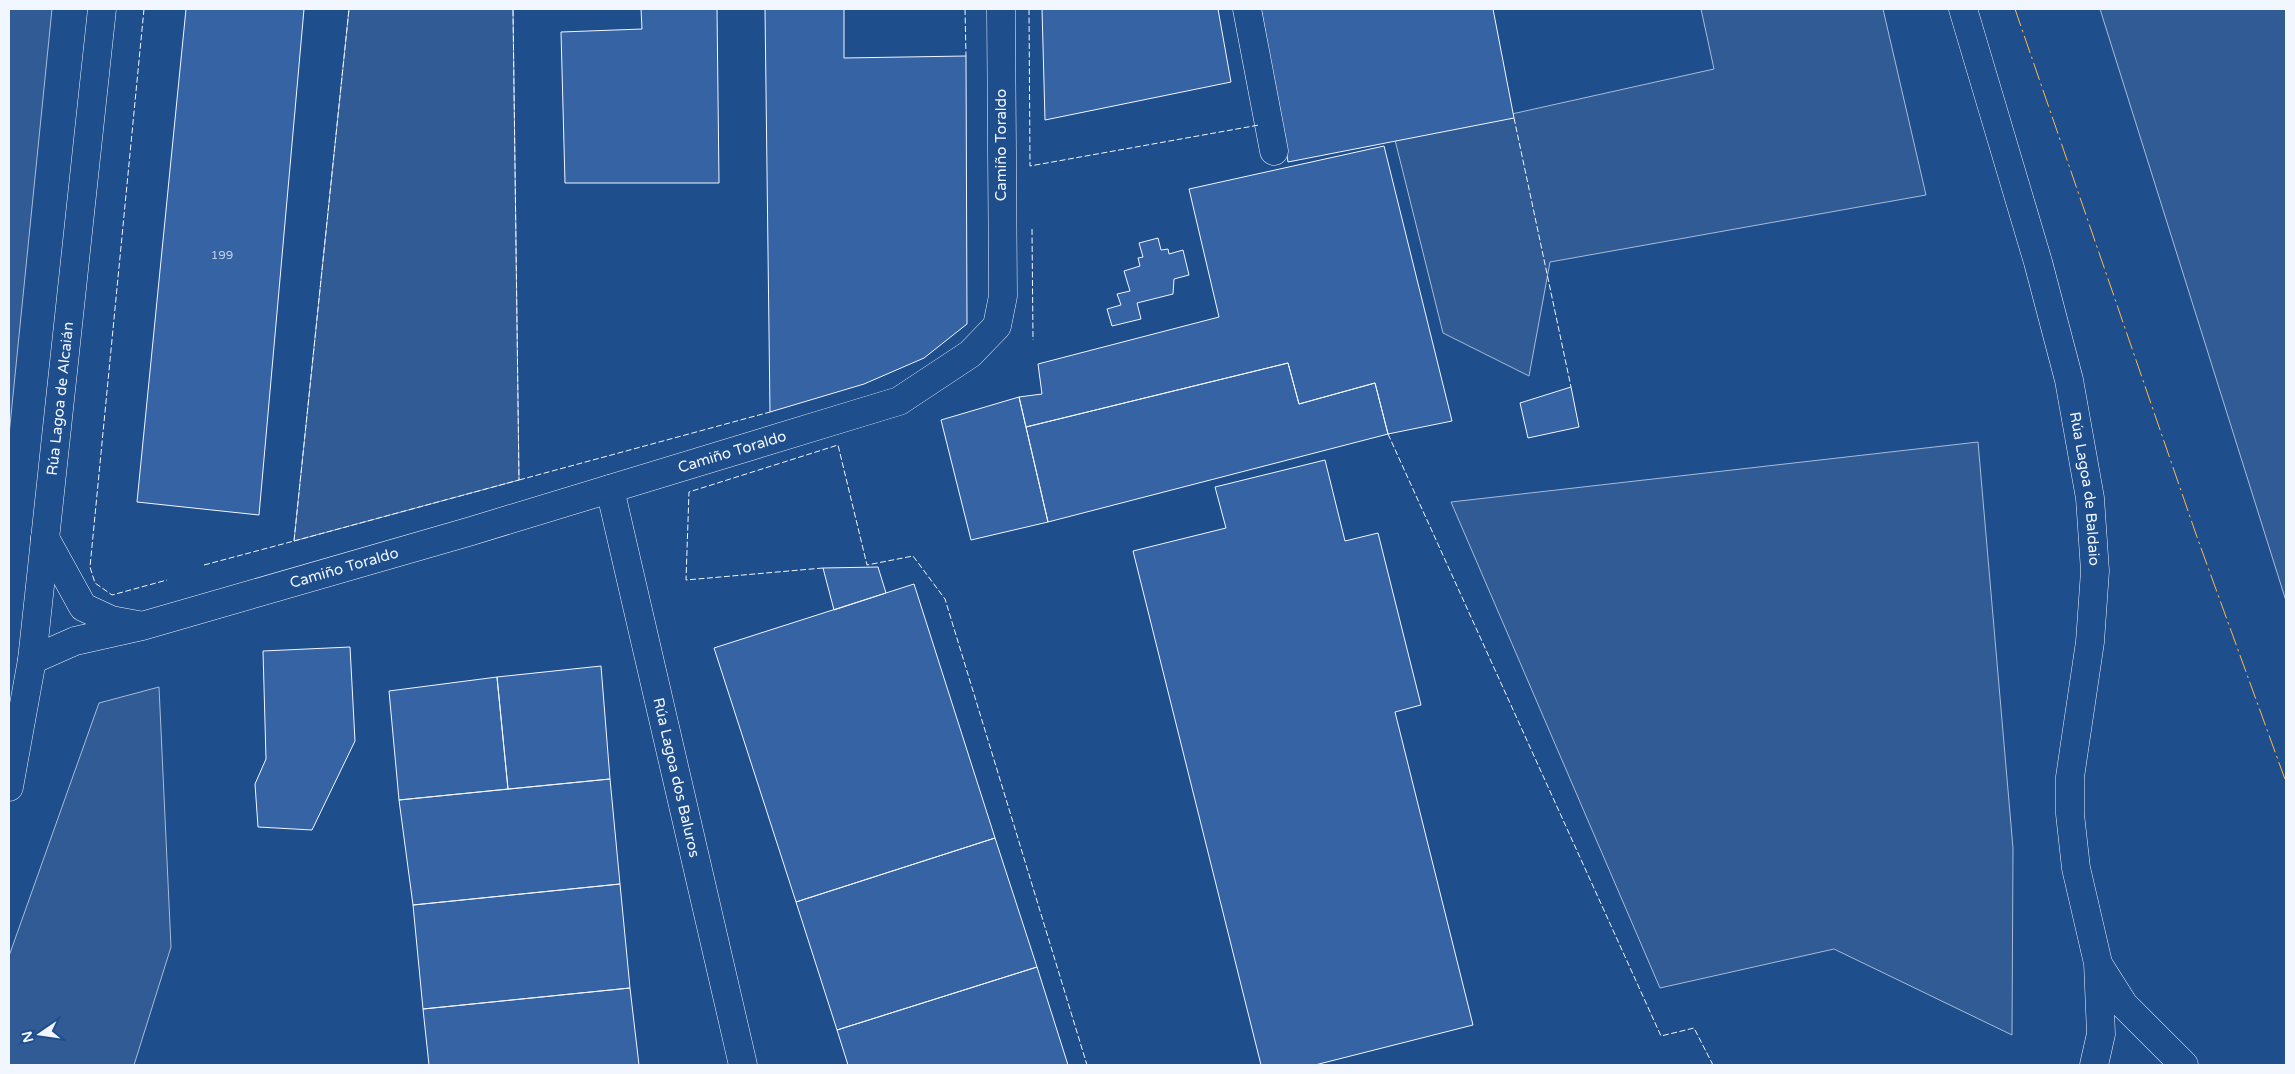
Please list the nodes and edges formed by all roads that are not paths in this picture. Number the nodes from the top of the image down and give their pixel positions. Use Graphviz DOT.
graph roads {
  1 [pos="102,9"];
  2 [pos="1001,9"];
  3 [pos="1247,9"];
  4 [pos="1963,14"];
  5 [pos="1274,151"];
  6 [pos="610,489"];
  7 [pos="46,538"];
  8 [pos="142,626"];
  9 [pos="32,660"];
  10 [pos="9,787"];
  11 [pos="2098,963"];
  12 [pos="743,1065"];
  13 [pos="2094,1065"];
  14 [pos="2184,1065"];
  1 -- 7 [label="street, Rúa Lagoa de Alcaián"];
  2 -- 6 [label="street, Camiño Toraldo"];
  3 -- 5 [label="street"];
  4 -- 11 [label="street, Rúa Lagoa de Baldaio"];
  6 -- 8 [label="street, Camiño Toraldo"];
  6 -- 12 [label="street, Rúa Lagoa dos Baluros"];
  7 -- 8 [label="street"];
  7 -- 9 [label="street, Rúa Lagoa de Alcaián"];
  8 -- 9 [label="street, Camiño Toraldo"];
  9 -- 10 [label="street, Rúa Lagoa de Alcaián"];
  11 -- 13 [label="street"];
  11 -- 14 [label="street"];
}
